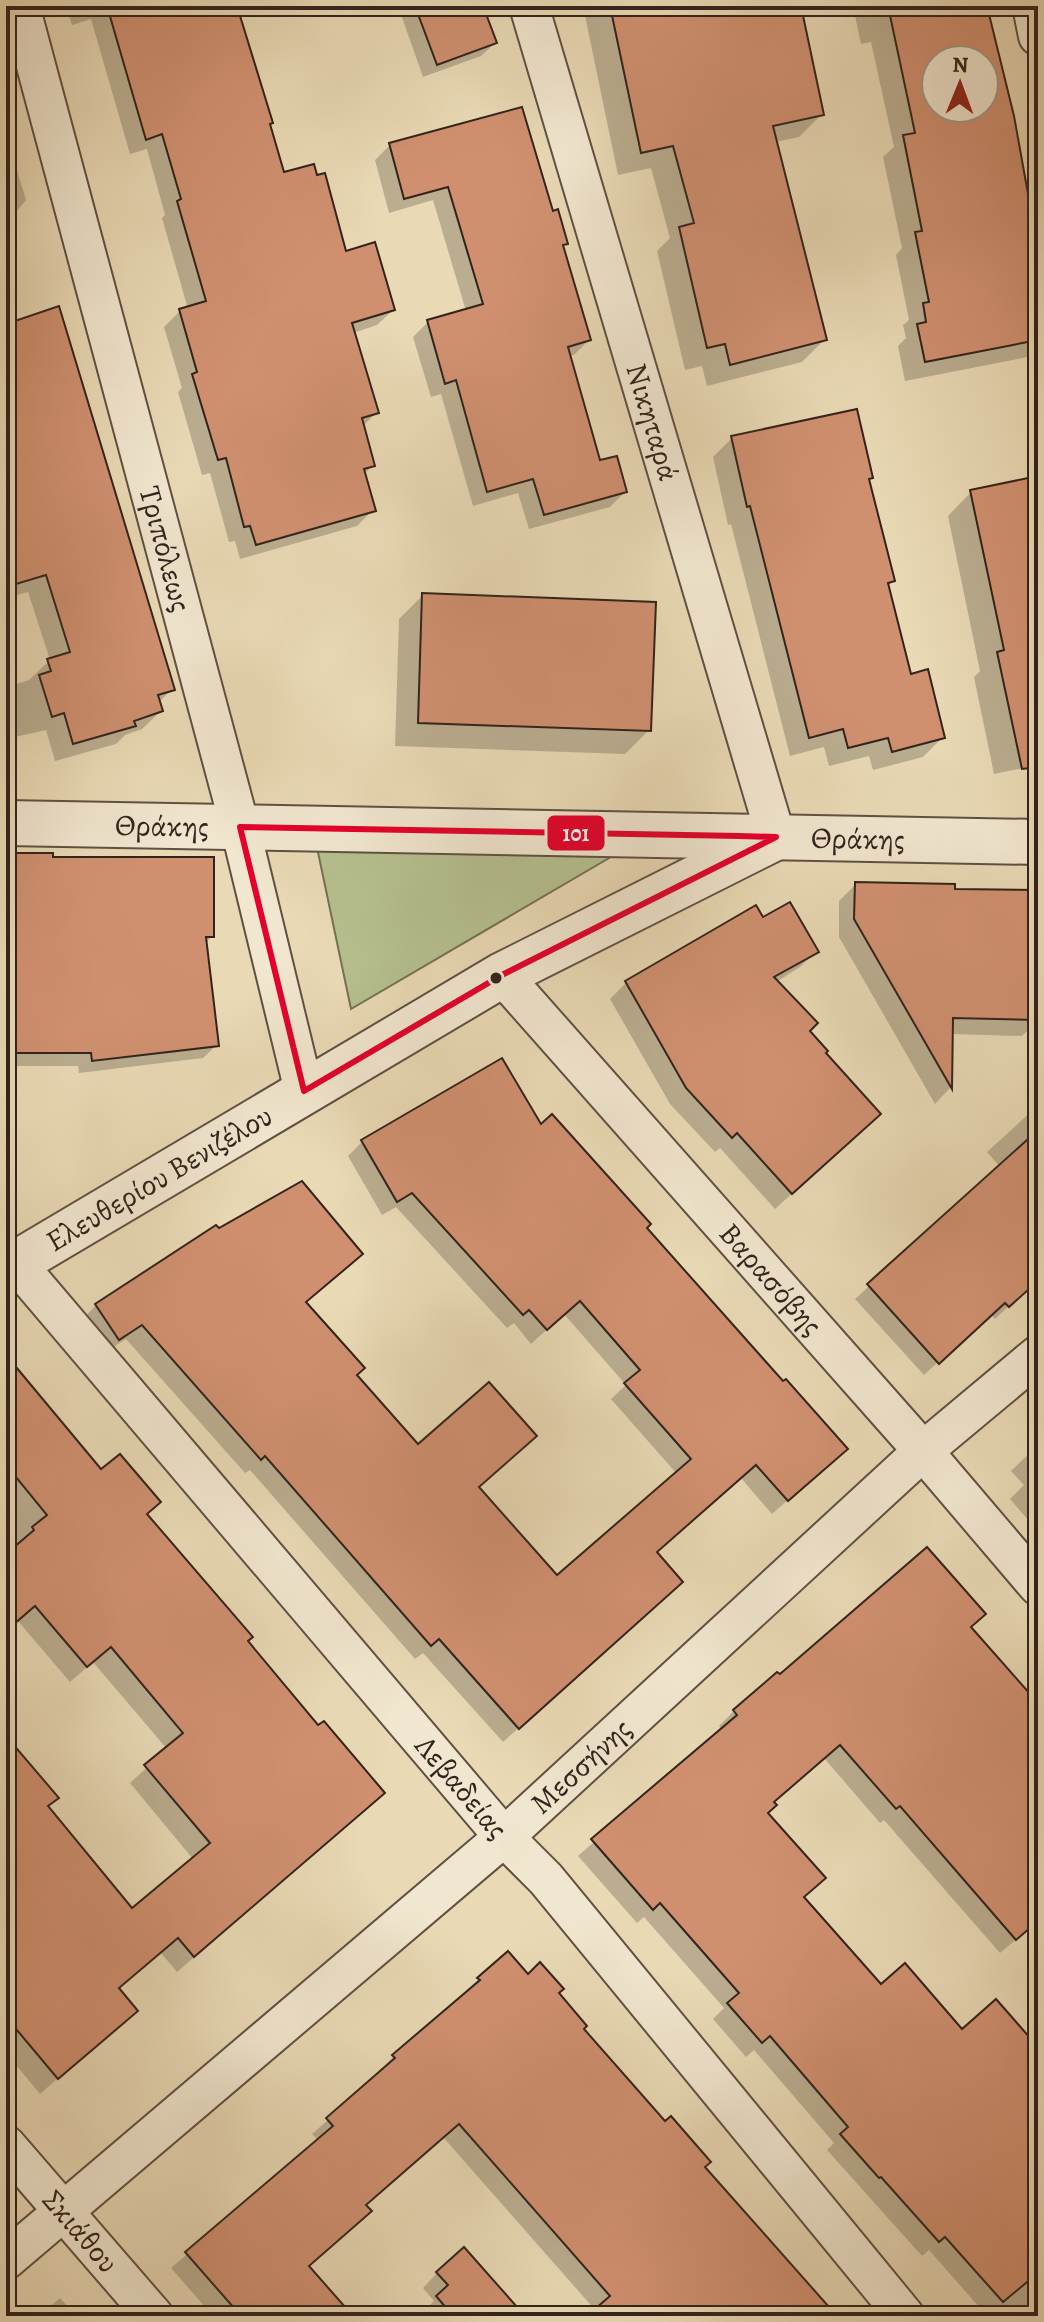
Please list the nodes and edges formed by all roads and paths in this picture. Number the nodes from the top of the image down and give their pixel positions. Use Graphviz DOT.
graph roads {
  1 [pos="20,6"];
  2 [pos="529,6"];
  3 [pos="1032,6"];
  4 [pos="1038,36"];
  5 [pos="6,823"];
  6 [pos="240,827"];
  7 [pos="776,837"];
  8 [pos="1038,842"];
  9 [pos="502,975"];
  10 [pos="304,1091"];
  11 [pos="11,1266"];
  12 [pos="1038,1355"];
  13 [pos="923,1451"];
  14 [pos="1038,1586"];
  15 [pos="504,1837"];
  16 [pos="6,2145"];
  17 [pos="64,2210"];
  18 [pos="6,2260"];
  19 [pos="154,2316"];
  20 [pos="905,2316"];
  1 -- 6 [label="street, Τριπόλεως"];
  2 -- 7 [label="street, Νικηταρά"];
  3 -- 4 [label="street"];
  5 -- 6 [label="street, Θράκης"];
  6 -- 7 [label="street, Θράκης"];
  6 -- 10 [label="street, Τριπόλεως"];
  7 -- 8 [label="street, Θράκης"];
  7 -- 9 [label="street, Ελευθερίου Βενιζέλου"];
  9 -- 10 [label="street, Ελευθερίου Βενιζέλου"];
  9 -- 13 [label="street, Βαρασόβης"];
  10 -- 11 [label="street, Ελευθερίου Βενιζέλου"];
  11 -- 15 [label="street, Λεβαδείας"];
  12 -- 13 [label="street, Μεσσήνης"];
  13 -- 14 [label="street, Βαρασόβης"];
  13 -- 15 [label="street, Μεσσήνης"];
  15 -- 17 [label="street, Μεσσήνης"];
  15 -- 20 [label="street, Λεβαδείας"];
  16 -- 17 [label="street, Σκιάθου"];
  17 -- 18 [label="street, Μεσσήνης"];
  17 -- 19 [label="street, Σκιάθου"];
}
